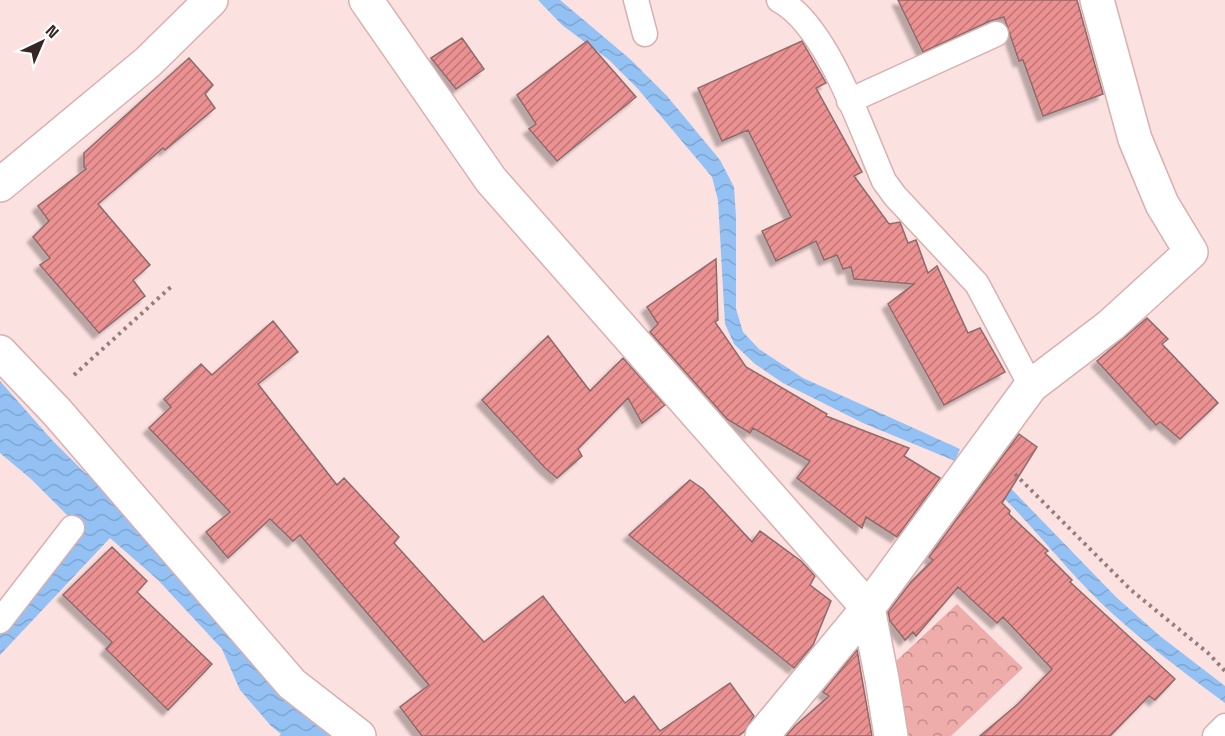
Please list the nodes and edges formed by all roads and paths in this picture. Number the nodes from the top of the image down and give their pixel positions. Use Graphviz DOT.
graph roads {
  1 [pos="212,0"];
  2 [pos="366,0"];
  3 [pos="636,0"];
  4 [pos="779,0"];
  5 [pos="1097,0"];
  6 [pos="645,34"];
  7 [pos="996,34"];
  8 [pos="849,101"];
  9 [pos="0,185"];
  10 [pos="173,285"];
  11 [pos="0,352"];
  12 [pos="1030,386"];
  13 [pos="46,400"];
  14 [pos="978,458"];
  15 [pos="72,528"];
  16 [pos="868,608"];
  17 [pos="0,621"];
  18 [pos="1225,671"];
  19 [pos="1225,726"];
  20 [pos="359,736"];
  21 [pos="762,736"];
  22 [pos="891,736"];
  23 [pos="1215,736"];
  1 -- 9 [label="street"];
  2 -- 16 [label="street"];
  3 -- 6 [label="lane"];
  4 -- 8 [label="lane"];
  5 -- 12 [label="street"];
  7 -- 8 [label="lane"];
  8 -- 12 [label="lane"];
  10 -- 13 [label="path"];
  11 -- 13 [label="street"];
  12 -- 14 [label="street"];
  13 -- 20 [label="street"];
  14 -- 16 [label="street"];
  14 -- 18 [label="path"];
  15 -- 17 [label="lane"];
  16 -- 21 [label="street"];
  16 -- 22 [label="street"];
  19 -- 23 [label="lane"];
}
